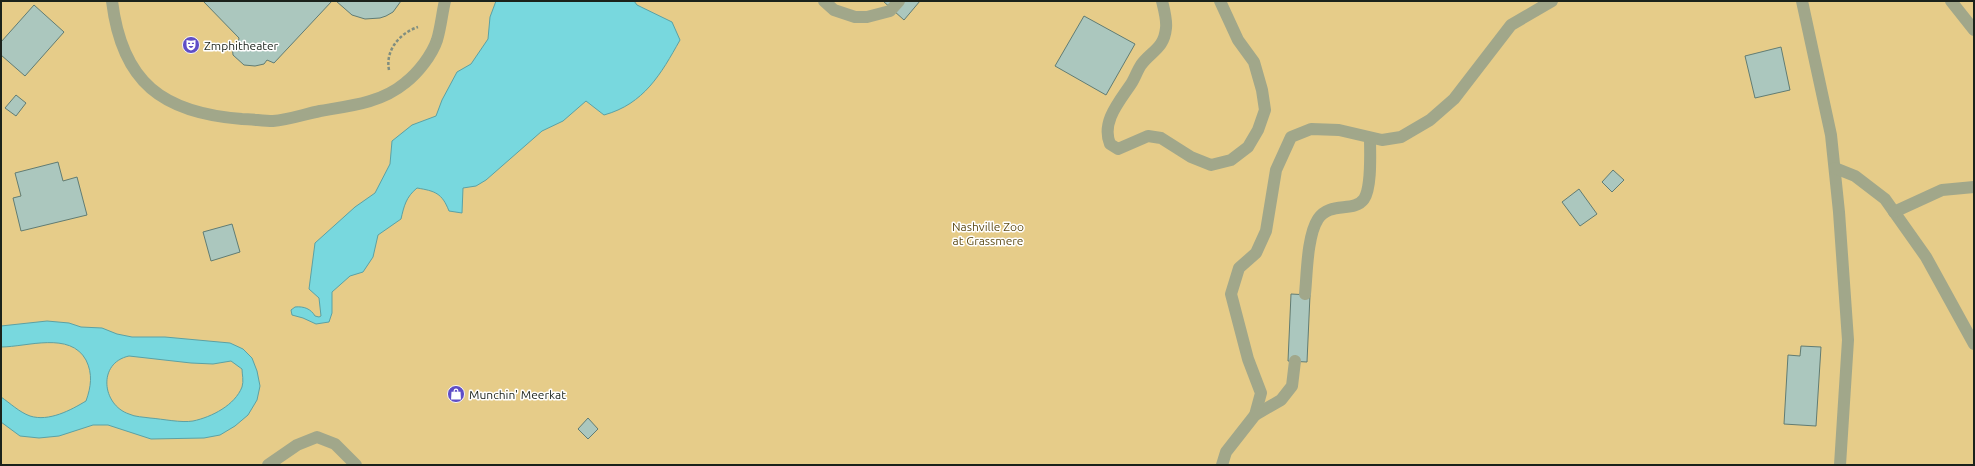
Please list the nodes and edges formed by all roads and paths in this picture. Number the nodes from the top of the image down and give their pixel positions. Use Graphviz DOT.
graph roads {
  1 [pos="112,1"];
  2 [pos="445,1"];
  3 [pos="824,1"];
  4 [pos="899,1"];
  5 [pos="1162,1"];
  6 [pos="1220,1"];
  7 [pos="1552,1"];
  8 [pos="1802,1"];
  9 [pos="1951,1"];
  10 [pos="441,17"];
  11 [pos="1974,30"];
  12 [pos="394,90"];
  13 [pos="1370,138"];
  14 [pos="1834,168"];
  15 [pos="1974,187"];
  16 [pos="1894,212"];
  17 [pos="1305,294"];
  18 [pos="1974,344"];
  19 [pos="1296,361"];
  20 [pos="1255,415"];
  21 [pos="268,465"];
  22 [pos="356,465"];
  23 [pos="1222,465"];
  24 [pos="1840,465"];
  1 -- 12 [label="lane"];
  2 -- 10 [label="lane"];
  3 -- 4 [label="lane"];
  5 -- 6 [label="lane"];
  7 -- 13 [label="lane"];
  8 -- 14 [label="lane"];
  9 -- 11 [label="lane"];
  10 -- 12 [label="lane"];
  10 -- 12 [label="path"];
  13 -- 17 [label="lane"];
  13 -- 20 [label="lane"];
  14 -- 16 [label="lane"];
  14 -- 24 [label="lane"];
  15 -- 16 [label="lane"];
  16 -- 18 [label="lane"];
  19 -- 20 [label="lane"];
  20 -- 23 [label="lane"];
  21 -- 22 [label="lane"];
}
